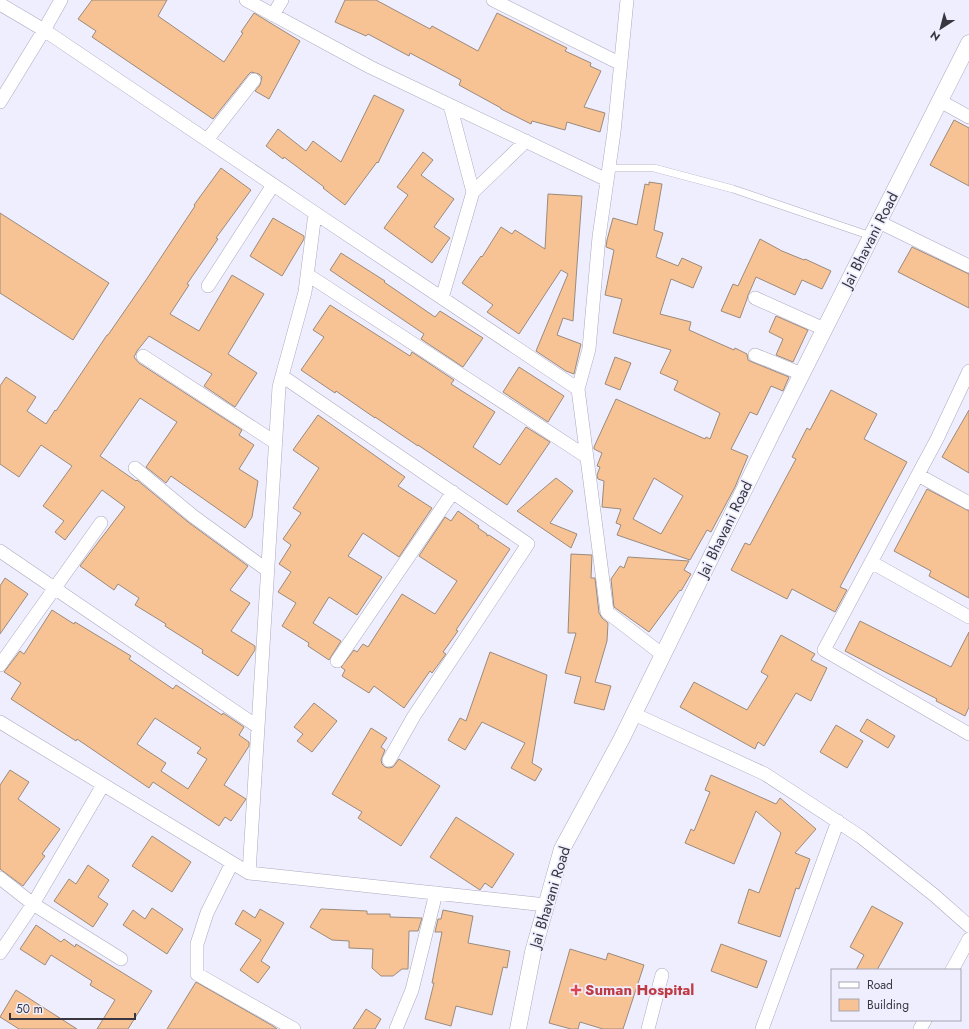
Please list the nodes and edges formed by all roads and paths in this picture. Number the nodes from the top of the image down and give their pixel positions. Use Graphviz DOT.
graph roads {
  1 [pos="61,0"];
  2 [pos="246,0"];
  3 [pos="282,0"];
  4 [pos="493,0"];
  5 [pos="628,0"];
  6 [pos="0,4"];
  7 [pos="273,14"];
  8 [pos="44,30"];
  9 [pos="969,43"];
  10 [pos="621,64"];
  11 [pos="254,80"];
  12 [pos="940,101"];
  13 [pos="0,102"];
  14 [pos="450,105"];
  15 [pos="969,117"];
  16 [pos="207,140"];
  17 [pos="526,141"];
  18 [pos="608,174"];
  19 [pos="274,185"];
  20 [pos="473,192"];
  21 [pos="315,213"];
  22 [pos="875,229"];
  23 [pos="969,266"];
  24 [pos="308,275"];
  25 [pos="208,286"];
  26 [pos="442,298"];
  27 [pos="755,298"];
  28 [pos="824,329"];
  29 [pos="755,355"];
  30 [pos="143,356"];
  31 [pos="969,371"];
  32 [pos="802,374"];
  33 [pos="282,376"];
  34 [pos="578,389"];
  35 [pos="276,443"];
  36 [pos="587,457"];
  37 [pos="135,468"];
  38 [pos="918,475"];
  39 [pos="453,492"];
  40 [pos="969,503"];
  41 [pos="101,523"];
  42 [pos="0,552"];
  43 [pos="871,562"];
  44 [pos="268,570"];
  45 [pos="54,588"];
  46 [pos="969,617"];
  47 [pos="663,655"];
  48 [pos="337,661"];
  49 [pos="0,665"];
  50 [pos="634,714"];
  51 [pos="0,722"];
  52 [pos="258,727"];
  53 [pos="968,732"];
  54 [pos="389,760"];
  55 [pos="103,785"];
  56 [pos="838,821"];
  57 [pos="232,863"];
  58 [pos="249,873"];
  59 [pos="0,878"];
  60 [pos="436,893"];
  61 [pos="33,904"];
  62 [pos="546,905"];
  63 [pos="969,926"];
  64 [pos="969,939"];
  65 [pos="0,953"];
  66 [pos="121,959"];
  67 [pos="953,969"];
  68 [pos="662,975"];
  69 [pos="294,1029"];
  70 [pos="396,1029"];
  71 [pos="519,1029"];
  72 [pos="648,1029"];
  73 [pos="762,1029"];
  1 -- 8 [label="street"];
  2 -- 7 [label="street"];
  3 -- 7 [label="street"];
  4 -- 10 [label="street"];
  5 -- 10 [label="street"];
  6 -- 8 [label="street"];
  7 -- 14 [label="street"];
  8 -- 13 [label="street"];
  8 -- 16 [label="street"];
  9 -- 12 [label="street, Jai Bhavani Road"];
  10 -- 18 [label="street"];
  11 -- 16 [label="street"];
  12 -- 15 [label="street"];
  12 -- 22 [label="street, Jai Bhavani Road"];
  14 -- 17 [label="street"];
  14 -- 20 [label="street"];
  16 -- 19 [label="street"];
  17 -- 18 [label="street"];
  17 -- 20 [label="street"];
  18 -- 22 [label="lane"];
  18 -- 34 [label="street"];
  19 -- 21 [label="street"];
  19 -- 25 [label="street"];
  20 -- 26 [label="street"];
  21 -- 24 [label="street"];
  21 -- 26 [label="street"];
  22 -- 23 [label="street"];
  22 -- 28 [label="street, Jai Bhavani Road"];
  24 -- 33 [label="street"];
  24 -- 36 [label="street"];
  26 -- 34 [label="street"];
  27 -- 28 [label="street"];
  28 -- 32 [label="street, Jai Bhavani Road"];
  29 -- 32 [label="street"];
  30 -- 35 [label="street"];
  31 -- 38 [label="street"];
  32 -- 47 [label="street, Jai Bhavani Road"];
  33 -- 35 [label="street"];
  33 -- 39 [label="street"];
  34 -- 36 [label="street"];
  35 -- 44 [label="street"];
  36 -- 47 [label="street"];
  37 -- 44 [label="street"];
  38 -- 40 [label="street"];
  38 -- 43 [label="street"];
  39 -- 48 [label="street"];
  39 -- 54 [label="street"];
  41 -- 45 [label="street"];
  42 -- 45 [label="street"];
  43 -- 46 [label="street"];
  43 -- 53 [label="street"];
  44 -- 52 [label="street"];
  45 -- 49 [label="street"];
  45 -- 52 [label="street"];
  47 -- 50 [label="street, Jai Bhavani Road"];
  50 -- 56 [label="street"];
  50 -- 62 [label="street, Jai Bhavani Road"];
  51 -- 55 [label="street"];
  52 -- 58 [label="street"];
  55 -- 57 [label="street"];
  55 -- 61 [label="street"];
  56 -- 63 [label="street"];
  56 -- 73 [label="street"];
  57 -- 58 [label="street"];
  57 -- 69 [label="street"];
  58 -- 60 [label="street"];
  59 -- 61 [label="street"];
  60 -- 62 [label="street"];
  60 -- 70 [label="street"];
  61 -- 65 [label="street"];
  61 -- 66 [label="street"];
  62 -- 71 [label="street, Jai Bhavani Road"];
  64 -- 67 [label="street"];
  68 -- 72 [label="street"];
}
